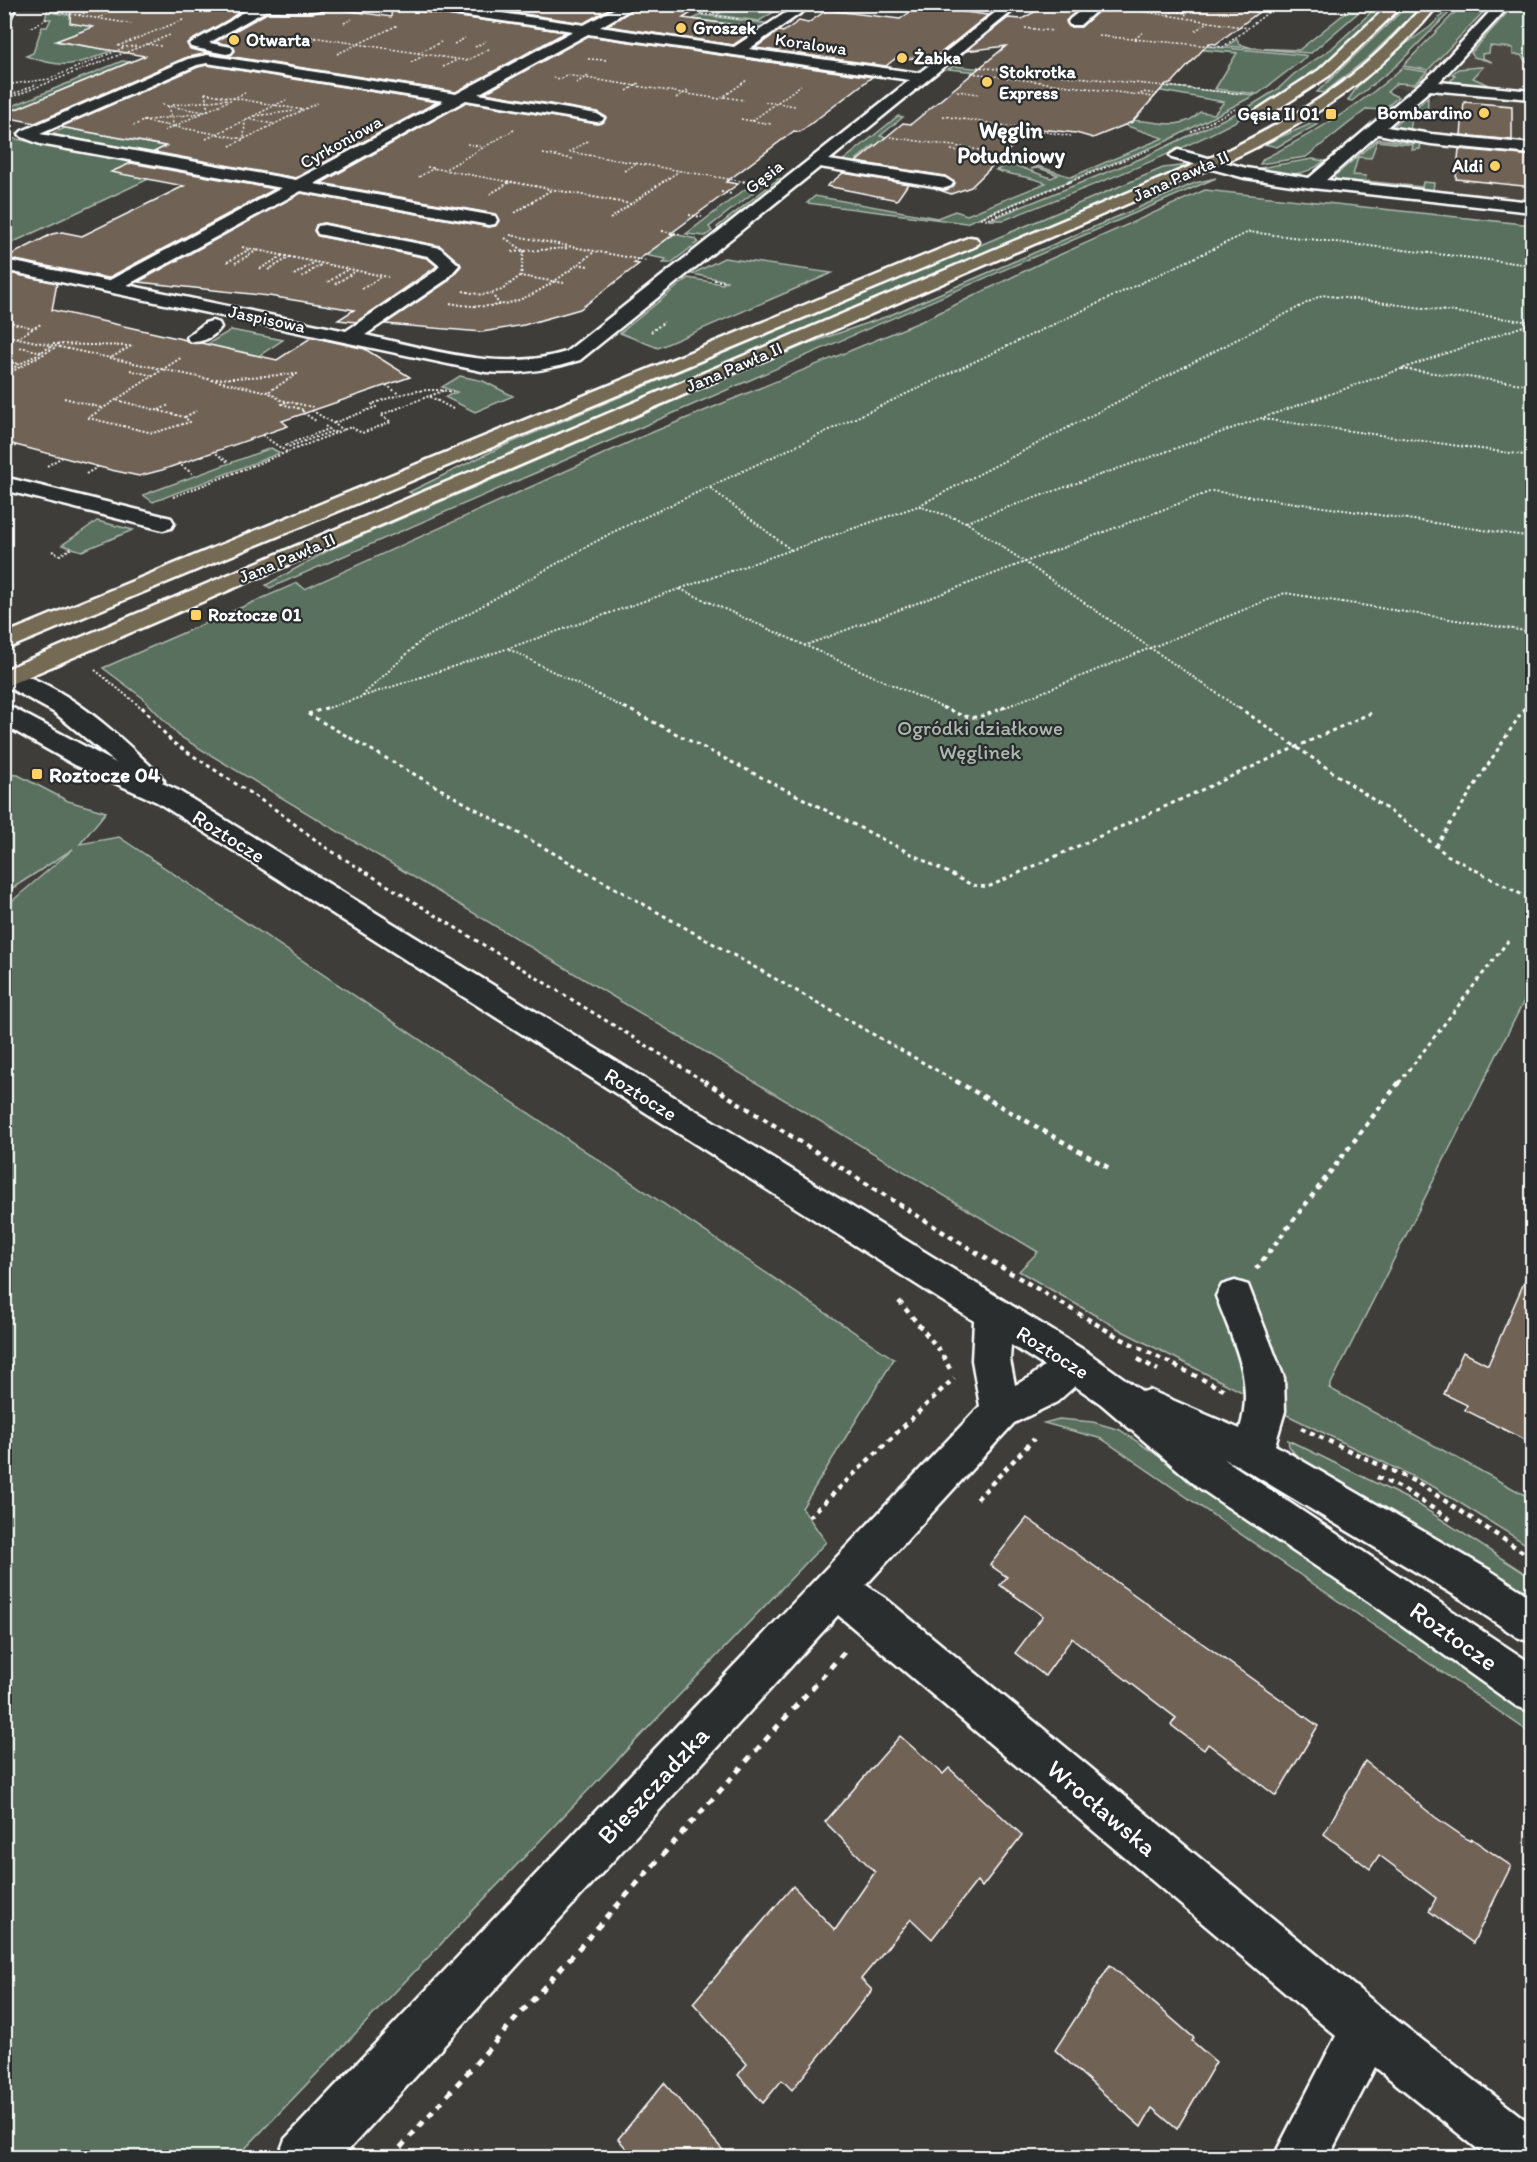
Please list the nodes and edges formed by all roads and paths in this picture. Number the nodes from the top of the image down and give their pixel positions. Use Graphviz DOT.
graph roads {
  1 [pos="11,4"];
  2 [pos="78,4"];
  3 [pos="328,4"];
  4 [pos="368,4"];
  5 [pos="410,4"];
  6 [pos="633,4"];
  7 [pos="663,4"];
  8 [pos="715,4"];
  9 [pos="808,4"];
  10 [pos="1016,4"];
  11 [pos="1232,4"];
  12 [pos="1256,4"];
  13 [pos="1274,4"];
  14 [pos="1398,4"];
  15 [pos="1433,4"];
  16 [pos="1504,4"];
  17 [pos="1098,5"];
  18 [pos="1279,5"];
  19 [pos="262,6"];
  20 [pos="671,6"];
  21 [pos="701,7"];
  22 [pos="709,8"];
  23 [pos="1227,8"];
  24 [pos="1252,8"];
  25 [pos="1177,9"];
  26 [pos="353,11"];
  27 [pos="1173,11"];
  28 [pos="87,12"];
  29 [pos="78,15"];
  30 [pos="106,15"];
  31 [pos="712,15"];
  32 [pos="1167,15"];
  33 [pos="4,18"];
  34 [pos="97,18"];
  35 [pos="1185,18"];
  36 [pos="178,19"];
  37 [pos="47,20"];
  38 [pos="1075,22"];
  39 [pos="1209,22"];
  40 [pos="43,23"];
  41 [pos="134,24"];
  42 [pos="1228,25"];
  43 [pos="395,26"];
  44 [pos="157,28"];
  45 [pos="1248,28"];
  46 [pos="162,29"];
  47 [pos="288,30"];
  48 [pos="588,30"];
  49 [pos="1220,30"];
  50 [pos="1195,31"];
  51 [pos="179,32"];
  52 [pos="1143,32"];
  53 [pos="145,33"];
  54 [pos="150,34"];
  55 [pos="296,35"];
  56 [pos="1096,35"];
  57 [pos="469,37"];
  58 [pos="317,38"];
  59 [pos="1135,39"];
  60 [pos="1182,39"];
  61 [pos="490,40"];
  62 [pos="272,41"];
  63 [pos="121,42"];
  64 [pos="441,42"];
  65 [pos="127,43"];
  66 [pos="1179,43"];
  67 [pos="147,44"];
  68 [pos="357,44"];
  69 [pos="454,44"];
  70 [pos="302,45"];
  71 [pos="143,46"];
  72 [pos="163,47"];
  73 [pos="475,47"];
  74 [pos="123,48"];
  75 [pos="489,49"];
  76 [pos="736,51"];
  77 [pos="339,53"];
  78 [pos="417,53"];
  79 [pos="426,55"];
  80 [pos="457,59"];
  81 [pos="1454,60"];
  82 [pos="466,61"];
  83 [pos="411,62"];
  84 [pos="474,62"];
  85 [pos="1475,63"];
  86 [pos="999,66"];
  87 [pos="443,67"];
  88 [pos="974,67"];
  89 [pos="996,69"];
  90 [pos="968,73"];
  91 [pos="1071,73"];
  92 [pos="556,74"];
  93 [pos="590,75"];
  94 [pos="1067,76"];
  95 [pos="585,78"];
  96 [pos="923,78"];
  97 [pos="49,79"];
  98 [pos="747,80"];
  99 [pos="1145,81"];
  100 [pos="805,82"];
  101 [pos="576,83"];
  102 [pos="639,83"];
  103 [pos="1143,84"];
  104 [pos="4,85"];
  105 [pos="1428,85"];
  106 [pos="635,86"];
  107 [pos="216,88"];
  108 [pos="689,90"];
  109 [pos="627,91"];
  110 [pos="957,91"];
  111 [pos="205,93"];
  112 [pos="245,93"];
  113 [pos="685,93"];
  114 [pos="978,94"];
  115 [pos="1248,94"];
  116 [pos="468,95"];
  117 [pos="1140,95"];
  118 [pos="1533,95"];
  119 [pos="724,96"];
  120 [pos="235,98"];
  121 [pos="676,98"];
  122 [pos="4,99"];
  123 [pos="286,100"];
  124 [pos="744,100"];
  125 [pos="207,101"];
  126 [pos="765,102"];
  127 [pos="319,103"];
  128 [pos="776,103"];
  129 [pos="275,105"];
  130 [pos="168,106"];
  131 [pos="795,106"];
  132 [pos="1244,106"];
  133 [pos="302,110"];
  134 [pos="206,112"];
  135 [pos="943,116"];
  136 [pos="171,117"];
  137 [pos="252,117"];
  138 [pos="597,118"];
  139 [pos="741,119"];
  140 [pos="246,120"];
  141 [pos="142,121"];
  142 [pos="752,121"];
  143 [pos="274,124"];
  144 [pos="771,124"];
  145 [pos="1243,124"];
  146 [pos="133,126"];
  147 [pos="174,127"];
  148 [pos="518,127"];
  149 [pos="1373,129"];
  150 [pos="164,131"];
  151 [pos="216,134"];
  152 [pos="882,136"];
  153 [pos="1071,136"];
  154 [pos="206,139"];
  155 [pos="244,139"];
  156 [pos="1193,141"];
  157 [pos="467,144"];
  158 [pos="484,147"];
  159 [pos="225,149"];
  160 [pos="1533,149"];
  161 [pos="981,150"];
  162 [pos="972,151"];
  163 [pos="543,154"];
  164 [pos="581,154"];
  165 [pos="1165,156"];
  166 [pos="573,159"];
  167 [pos="1010,159"];
  168 [pos="569,162"];
  169 [pos="815,162"];
  170 [pos="636,164"];
  171 [pos="1210,164"];
  172 [pos="427,167"];
  173 [pos="434,168"];
  174 [pos="444,170"];
  175 [pos="624,171"];
  176 [pos="679,171"];
  177 [pos="419,177"];
  178 [pos="750,183"];
  179 [pos="945,183"];
  180 [pos="1312,183"];
  181 [pos="303,185"];
  182 [pos="552,189"];
  183 [pos="721,192"];
  184 [pos="734,194"];
  185 [pos="1527,195"];
  186 [pos="1437,197"];
  187 [pos="631,204"];
  188 [pos="1533,207"];
  189 [pos="689,215"];
  190 [pos="703,218"];
  191 [pos="610,219"];
  192 [pos="493,226"];
  193 [pos="984,228"];
  194 [pos="324,230"];
  195 [pos="662,231"];
  196 [pos="680,234"];
  197 [pos="575,248"];
  198 [pos="250,249"];
  199 [pos="258,250"];
  200 [pos="524,251"];
  201 [pos="595,251"];
  202 [pos="512,252"];
  203 [pos="283,255"];
  204 [pos="291,257"];
  205 [pos="227,262"];
  206 [pos="316,262"];
  207 [pos="235,263"];
  208 [pos="323,263"];
  209 [pos="578,264"];
  210 [pos="4,265"];
  211 [pos="1532,265"];
  212 [pos="588,266"];
  213 [pos="260,269"];
  214 [pos="349,269"];
  215 [pos="268,270"];
  216 [pos="356,270"];
  217 [pos="294,275"];
  218 [pos="382,276"];
  219 [pos="520,276"];
  220 [pos="302,277"];
  221 [pos="4,281"];
  222 [pos="554,281"];
  223 [pos="328,282"];
  224 [pos="564,283"];
  225 [pos="336,284"];
  226 [pos="113,286"];
  227 [pos="362,289"];
  228 [pos="1533,300"];
  229 [pos="443,302"];
  230 [pos="500,305"];
  231 [pos="4,321"];
  232 [pos="1533,322"];
  233 [pos="41,324"];
  234 [pos="194,327"];
  235 [pos="34,328"];
  236 [pos="4,335"];
  237 [pos="351,336"];
  238 [pos="17,338"];
  239 [pos="55,346"];
  240 [pos="20,347"];
  241 [pos="41,352"];
  242 [pos="45,353"];
  243 [pos="112,357"];
  244 [pos="4,361"];
  245 [pos="19,364"];
  246 [pos="531,368"];
  247 [pos="165,369"];
  248 [pos="1401,369"];
  249 [pos="130,370"];
  250 [pos="4,374"];
  251 [pos="154,376"];
  252 [pos="209,379"];
  253 [pos="386,385"];
  254 [pos="1533,385"];
  255 [pos="445,390"];
  256 [pos="268,392"];
  257 [pos="453,392"];
  258 [pos="400,394"];
  259 [pos="429,396"];
  260 [pos="63,398"];
  261 [pos="116,400"];
  262 [pos="287,401"];
  263 [pos="169,405"];
  264 [pos="103,408"];
  265 [pos="453,409"];
  266 [pos="159,411"];
  267 [pos="196,411"];
  268 [pos="184,417"];
  269 [pos="1260,418"];
  270 [pos="316,421"];
  271 [pos="333,423"];
  272 [pos="325,426"];
  273 [pos="344,430"];
  274 [pos="336,433"];
  275 [pos="262,435"];
  276 [pos="17,445"];
  277 [pos="213,451"];
  278 [pos="4,453"];
  279 [pos="287,453"];
  280 [pos="1533,456"];
  281 [pos="62,457"];
  282 [pos="228,462"];
  283 [pos="178,463"];
  284 [pos="99,466"];
  285 [pos="41,470"];
  286 [pos="193,474"];
  287 [pos="85,475"];
  288 [pos="4,483"];
  289 [pos="709,487"];
  290 [pos="171,498"];
  291 [pos="918,506"];
  292 [pos="966,522"];
  293 [pos="163,523"];
  294 [pos="1533,537"];
  295 [pos="72,548"];
  296 [pos="52,551"];
  297 [pos="792,551"];
  298 [pos="1025,562"];
  299 [pos="680,590"];
  300 [pos="1533,632"];
  301 [pos="4,643"];
  302 [pos="804,646"];
  303 [pos="508,648"];
  304 [pos="1152,649"];
  305 [pos="72,650"];
  306 [pos="6,677"];
  307 [pos="360,697"];
  308 [pos="1533,697"];
  309 [pos="1371,713"];
  310 [pos="4,714"];
  311 [pos="1294,746"];
  312 [pos="167,796"];
  313 [pos="1436,846"];
  314 [pos="1533,900"];
  315 [pos="1509,941"];
  316 [pos="1109,1168"];
  317 [pos="891,1296"];
  318 [pos="1235,1296"];
  319 [pos="993,1314"];
  320 [pos="1073,1364"];
  321 [pos="1126,1375"];
  322 [pos="1168,1375"];
  323 [pos="955,1378"];
  324 [pos="1000,1411"];
  325 [pos="1264,1411"];
  326 [pos="1253,1453"];
  327 [pos="1371,1475"];
  328 [pos="973,1503"];
  329 [pos="809,1517"];
  330 [pos="1453,1521"];
  331 [pos="1533,1558"];
  332 [pos="853,1601"];
  333 [pos="1533,1622"];
  334 [pos="1533,1690"];
  335 [pos="1367,2029"];
  336 [pos="304,2157"];
  337 [pos="391,2157"];
  338 [pos="1299,2157"];
  339 [pos="1532,2157"];
  1 -- 33 [label="street"];
  2 -- 29 [label="path"];
  3 -- 19 [label="street"];
  4 -- 26 [label="path"];
  5 -- 48 [label="street, Koralowa"];
  6 -- 48 [label="street, Cyrkoniowa"];
  7 -- 20 [label="path"];
  8 -- 22 [label="path"];
  9 -- 76 [label="street"];
  10 -- 96 [label="street, Gęsia"];
  11 -- 23 [label="path"];
  12 -- 24 [label="path"];
  13 -- 18 [label="path"];
  14 -- 145 [label="main road, Jana Pawła II"];
  15 -- 171 [label="main road, Jana Pawła II"];
  16 -- 81 [label="street"];
  17 -- 32 [label="path"];
  17 -- 38 [label="street"];
  18 -- 45 [label="path"];
  19 -- 116 [label="street"];
  21 -- 22 [label="path"];
  22 -- 31 [label="path"];
  25 -- 27 [label="path"];
  27 -- 32 [label="path"];
  27 -- 35 [label="path"];
  28 -- 29 [label="path"];
  29 -- 34 [label="path"];
  30 -- 34 [label="path"];
  32 -- 35 [label="path"];
  34 -- 41 [label="path"];
  35 -- 39 [label="path"];
  36 -- 46 [label="path"];
  37 -- 40 [label="path"];
  39 -- 42 [label="path"];
  39 -- 50 [label="path"];
  42 -- 45 [label="path"];
  42 -- 49 [label="path"];
  43 -- 68 [label="path"];
  44 -- 46 [label="path"];
  45 -- 66 [label="path"];
  46 -- 54 [label="path"];
  47 -- 62 [label="path"];
  48 -- 76 [label="street, Koralowa"];
  48 -- 116 [label="street, Cyrkoniowa"];
  51 -- 67 [label="path"];
  52 -- 59 [label="path"];
  53 -- 54 [label="path"];
  54 -- 65 [label="path"];
  55 -- 58 [label="path"];
  56 -- 59 [label="path"];
  57 -- 69 [label="path"];
  58 -- 68 [label="path"];
  58 -- 70 [label="path"];
  59 -- 66 [label="path"];
  60 -- 66 [label="path"];
  61 -- 73 [label="path"];
  63 -- 65 [label="path"];
  64 -- 78 [label="path"];
  65 -- 74 [label="path"];
  67 -- 71 [label="path"];
  67 -- 72 [label="path"];
  68 -- 77 [label="path"];
  68 -- 78 [label="path"];
  71 -- 74 [label="path"];
  71 -- 122 [label="path"];
  74 -- 97 [label="path"];
  75 -- 82 [label="path"];
  76 -- 96 [label="street, Koralowa"];
  78 -- 79 [label="path"];
  79 -- 80 [label="path"];
  79 -- 83 [label="path"];
  80 -- 82 [label="path"];
  80 -- 87 [label="path"];
  81 -- 85 [label="street"];
  81 -- 105 [label="street"];
  82 -- 84 [label="path"];
  86 -- 89 [label="path"];
  88 -- 89 [label="path"];
  89 -- 94 [label="path"];
  90 -- 117 [label="path"];
  91 -- 94 [label="path"];
  92 -- 95 [label="path"];
  93 -- 95 [label="path"];
  94 -- 103 [label="path"];
  95 -- 101 [label="path"];
  95 -- 106 [label="path"];
  96 -- 169 [label="street, Gęsia"];
  97 -- 104 [label="path"];
  97 -- 122 [label="path"];
  98 -- 119 [label="path"];
  99 -- 103 [label="path"];
  100 -- 128 [label="path"];
  102 -- 106 [label="path"];
  103 -- 115 [label="path"];
  105 -- 118 [label="street"];
  105 -- 149 [label="street"];
  106 -- 109 [label="path"];
  106 -- 113 [label="path"];
  107 -- 111 [label="path"];
  108 -- 113 [label="path"];
  110 -- 114 [label="path"];
  111 -- 120 [label="path"];
  111 -- 125 [label="path"];
  112 -- 120 [label="path"];
  113 -- 119 [label="path"];
  113 -- 121 [label="path"];
  116 -- 138 [label="street"];
  116 -- 181 [label="street, Cyrkoniowa"];
  116 -- 181 [label="street"];
  119 -- 124 [label="path"];
  120 -- 125 [label="path"];
  120 -- 129 [label="path"];
  120 -- 134 [label="path"];
  123 -- 129 [label="path"];
  125 -- 130 [label="path"];
  125 -- 134 [label="path"];
  126 -- 128 [label="path"];
  127 -- 133 [label="path"];
  128 -- 131 [label="path"];
  128 -- 142 [label="path"];
  129 -- 133 [label="path"];
  129 -- 137 [label="path"];
  130 -- 134 [label="path"];
  130 -- 136 [label="path"];
  132 -- 156 [label="path"];
  133 -- 137 [label="path"];
  133 -- 143 [label="path"];
  134 -- 136 [label="path"];
  134 -- 147 [label="path"];
  135 -- 153 [label="path"];
  136 -- 141 [label="path"];
  136 -- 147 [label="path"];
  137 -- 140 [label="path"];
  138 -- 164 [label="path"];
  139 -- 142 [label="path"];
  140 -- 143 [label="path"];
  140 -- 151 [label="path"];
  140 -- 155 [label="path"];
  141 -- 146 [label="path"];
  141 -- 147 [label="path"];
  142 -- 144 [label="path"];
  143 -- 155 [label="path"];
  147 -- 150 [label="path"];
  147 -- 151 [label="path"];
  148 -- 158 [label="path"];
  149 -- 160 [label="street"];
  149 -- 180 [label="street"];
  151 -- 154 [label="path"];
  151 -- 155 [label="path"];
  152 -- 162 [label="path"];
  155 -- 159 [label="path"];
  156 -- 165 [label="main road, Jana Pawła II"];
  157 -- 158 [label="path"];
  158 -- 174 [label="path"];
  161 -- 162 [label="path"];
  162 -- 167 [label="path"];
  163 -- 166 [label="path"];
  164 -- 166 [label="path"];
  164 -- 170 [label="path"];
  165 -- 171 [label="street"];
  165 -- 193 [label="path"];
  166 -- 168 [label="path"];
  169 -- 179 [label="street"];
  169 -- 246 [label="street, Gęsia"];
  170 -- 175 [label="path"];
  170 -- 176 [label="path"];
  171 -- 180 [label="street"];
  171 -- 305 [label="main road, Jana Pawła II"];
  172 -- 173 [label="path"];
  173 -- 174 [label="path"];
  173 -- 177 [label="path"];
  174 -- 182 [label="path"];
  176 -- 178 [label="path"];
  176 -- 187 [label="path"];
  180 -- 186 [label="street"];
  181 -- 192 [label="street"];
  181 -- 226 [label="street, Cyrkoniowa"];
  182 -- 187 [label="path"];
  182 -- 192 [label="path"];
  183 -- 184 [label="path"];
  185 -- 186 [label="street"];
  186 -- 188 [label="street"];
  187 -- 191 [label="path"];
  189 -- 190 [label="path"];
  192 -- 200 [label="path"];
  193 -- 301 [label="main road, Jana Pawła II"];
  194 -- 237 [label="street"];
  195 -- 196 [label="path"];
  197 -- 200 [label="path"];
  198 -- 205 [label="path"];
  199 -- 207 [label="path"];
  200 -- 202 [label="path"];
  200 -- 219 [label="path"];
  201 -- 209 [label="path"];
  203 -- 213 [label="path"];
  204 -- 215 [label="path"];
  206 -- 217 [label="path"];
  208 -- 220 [label="path"];
  209 -- 212 [label="path"];
  209 -- 222 [label="path"];
  210 -- 226 [label="street, Jaspisowa"];
  211 -- 228 [label="path"];
  211 -- 289 [label="path"];
  214 -- 223 [label="path"];
  216 -- 225 [label="path"];
  218 -- 227 [label="path"];
  219 -- 222 [label="path"];
  219 -- 230 [label="path"];
  221 -- 234 [label="street"];
  222 -- 224 [label="path"];
  222 -- 230 [label="path"];
  226 -- 237 [label="street, Jaspisowa"];
  229 -- 230 [label="path"];
  231 -- 235 [label="path"];
  232 -- 248 [label="path"];
  232 -- 291 [label="path"];
  233 -- 235 [label="path"];
  234 -- 247 [label="path"];
  235 -- 238 [label="path"];
  236 -- 238 [label="path"];
  237 -- 246 [label="street, Jaspisowa"];
  238 -- 239 [label="path"];
  239 -- 241 [label="path"];
  239 -- 242 [label="path"];
  239 -- 243 [label="path"];
  239 -- 243 [label="path"];
  240 -- 241 [label="path"];
  241 -- 242 [label="path"];
  241 -- 245 [label="path"];
  242 -- 250 [label="path"];
  243 -- 247 [label="path"];
  244 -- 245 [label="path"];
  245 -- 250 [label="path"];
  247 -- 251 [label="path"];
  247 -- 252 [label="path"];
  248 -- 254 [label="path"];
  248 -- 269 [label="path"];
  249 -- 251 [label="path"];
  251 -- 261 [label="path"];
  252 -- 256 [label="path"];
  252 -- 256 [label="path"];
  253 -- 258 [label="path"];
  255 -- 257 [label="path"];
  255 -- 258 [label="path"];
  255 -- 259 [label="path"];
  256 -- 262 [label="path"];
  258 -- 271 [label="path"];
  259 -- 265 [label="path"];
  259 -- 273 [label="path"];
  260 -- 264 [label="path"];
  261 -- 264 [label="path"];
  261 -- 266 [label="path"];
  262 -- 270 [label="path"];
  262 -- 271 [label="path"];
  263 -- 266 [label="path"];
  264 -- 268 [label="path"];
  266 -- 268 [label="path"];
  267 -- 268 [label="path"];
  269 -- 280 [label="path"];
  269 -- 292 [label="path"];
  271 -- 273 [label="path"];
  272 -- 274 [label="path"];
  273 -- 274 [label="path"];
  274 -- 279 [label="path"];
  275 -- 279 [label="path"];
  276 -- 278 [label="path"];
  277 -- 282 [label="path"];
  279 -- 290 [label="path"];
  281 -- 285 [label="path"];
  283 -- 286 [label="path"];
  284 -- 287 [label="path"];
  288 -- 293 [label="street"];
  289 -- 297 [label="path"];
  289 -- 307 [label="path"];
  291 -- 292 [label="path"];
  291 -- 297 [label="path"];
  292 -- 298 [label="path"];
  294 -- 298 [label="path"];
  295 -- 296 [label="path"];
  297 -- 299 [label="path"];
  298 -- 302 [label="path"];
  298 -- 304 [label="path"];
  299 -- 302 [label="path"];
  299 -- 303 [label="path"];
  300 -- 304 [label="path"];
  302 -- 304 [label="path"];
  303 -- 307 [label="path"];
  303 -- 311 [label="path"];
  304 -- 311 [label="path"];
  305 -- 306 [label="main road, Jana Pawła II"];
  305 -- 325 [label="path"];
  306 -- 312 [label="street, Roztocze"];
  307 -- 316 [label="path"];
  308 -- 313 [label="path"];
  309 -- 311 [label="path"];
  310 -- 312 [label="street, Roztocze"];
  311 -- 313 [label="path"];
  312 -- 319 [label="street, Roztocze"];
  313 -- 314 [label="path"];
  315 -- 318 [label="path"];
  317 -- 323 [label="path"];
  318 -- 325 [label="street"];
  319 -- 320 [label="street, Roztocze"];
  319 -- 324 [label="street"];
  320 -- 321 [label="street, Roztocze"];
  320 -- 324 [label="street, Bieszczadzka"];
  321 -- 322 [label="path"];
  321 -- 326 [label="street, Roztocze"];
  321 -- 334 [label="street, Roztocze"];
  323 -- 324 [label="path"];
  323 -- 329 [label="path"];
  324 -- 328 [label="path"];
  324 -- 332 [label="street, Bieszczadzka"];
  325 -- 326 [label="street"];
  325 -- 331 [label="path"];
  326 -- 333 [label="street, Roztocze"];
  327 -- 330 [label="path"];
  332 -- 335 [label="street, Wrocławska"];
  332 -- 336 [label="street, Bieszczadzka"];
  332 -- 337 [label="path"];
  335 -- 338 [label="street"];
  335 -- 339 [label="street, Wrocławska"];
}
